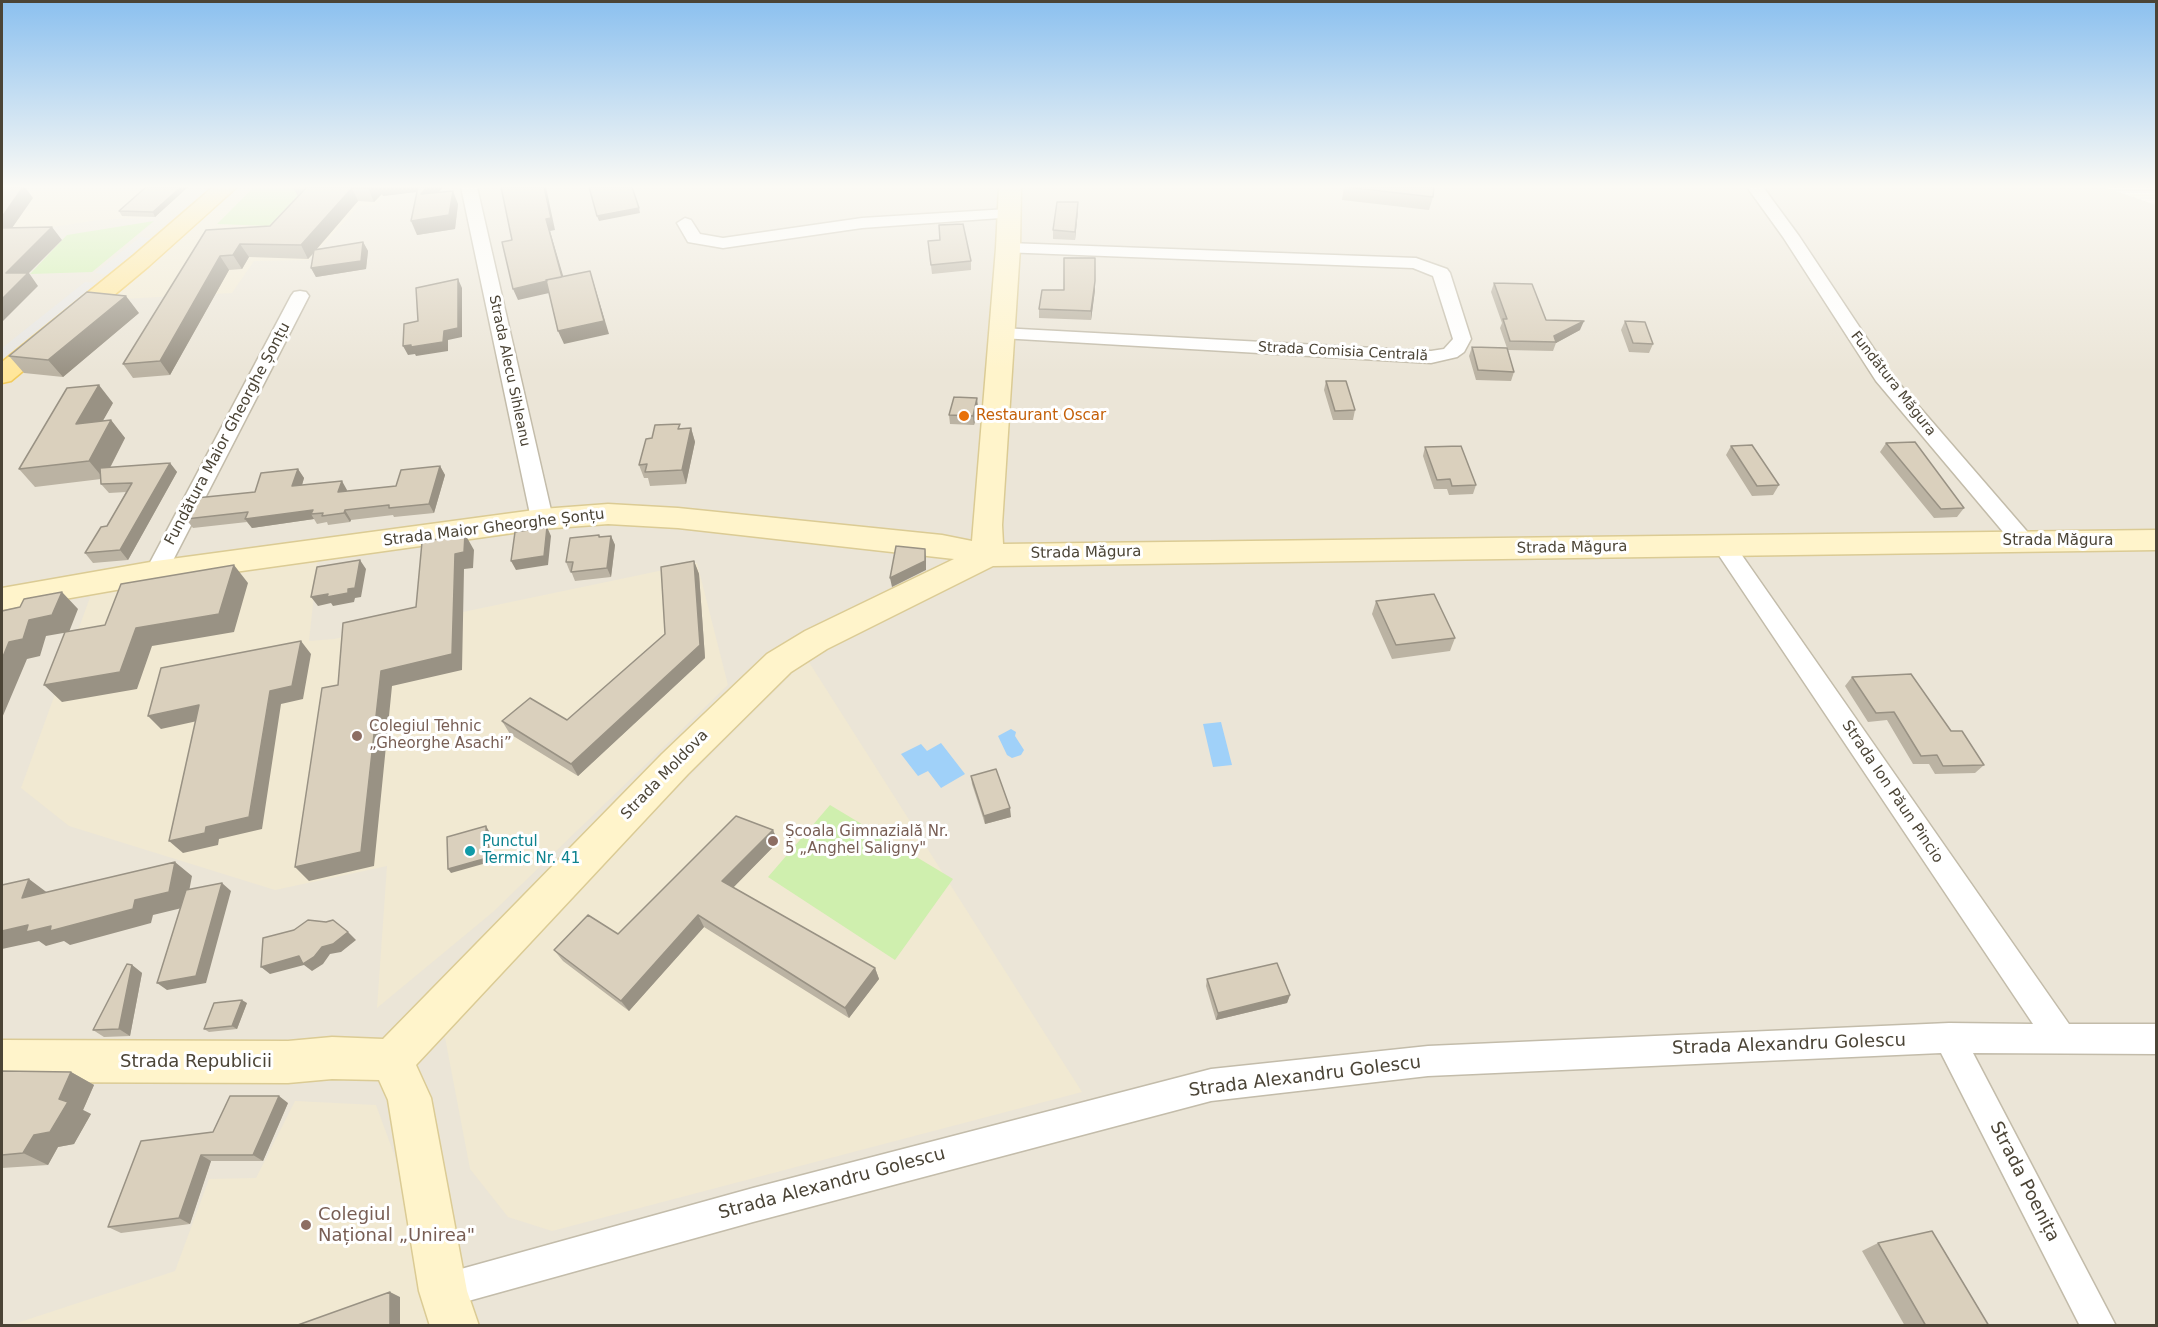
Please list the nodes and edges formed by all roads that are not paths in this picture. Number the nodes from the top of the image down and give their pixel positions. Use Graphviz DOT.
graph roads {
  1 [pos="1008,248"];
  2 [pos="155,249"];
  3 [pos="483,249"];
  4 [pos="1033,249"];
  5 [pos="1799,249"];
  6 [pos="300,296"];
  7 [pos="1000,333"];
  8 [pos="2,375"];
  9 [pos="542,519"];
  10 [pos="2157,540"];
  11 [pos="2023,541"];
  12 [pos="1724,546"];
  13 [pos="988,555"];
  14 [pos="156,572"];
  15 [pos="2,598"];
  16 [pos="2060,1037"];
  17 [pos="1949,1038"];
  18 [pos="2157,1039"];
  19 [pos="391,1060"];
  20 [pos="2,1061"];
  21 [pos="449,1308"];
  22 [pos="2098,1326"];
  1 -- 7 [label="main road"];
  2 -- 8 [label="main road"];
  3 -- 9 [label="street, Strada Alecu Sihleanu"];
  4 -- 7 [label="street, Strada Comisia Centrală"];
  5 -- 11 [label="street, Fundătura Măgura"];
  6 -- 14 [label="street, Fundătura Maior Gheorghe Șonțu"];
  7 -- 13 [label="main road"];
  9 -- 13 [label="main road, Strada Maior Gheorghe Șonțu"];
  9 -- 14 [label="main road, Strada Maior Gheorghe Șonțu"];
  10 -- 11 [label="main road, Strada Măgura"];
  11 -- 12 [label="main road, Strada Măgura"];
  12 -- 13 [label="main road, Strada Măgura"];
  12 -- 16 [label="street, Strada Ion Păun Pincio"];
  13 -- 19 [label="main road, Strada Moldova"];
  14 -- 15 [label="main road, Strada Maior Gheorghe Șonțu"];
  16 -- 17 [label="street, Strada Alexandru Golescu"];
  16 -- 18 [label="street, Strada Alexandru Golescu"];
  17 -- 21 [label="street, Strada Alexandru Golescu"];
  17 -- 22 [label="street, Strada Poenița"];
  19 -- 20 [label="main road, Strada Republicii"];
  19 -- 21 [label="main road"];
}
